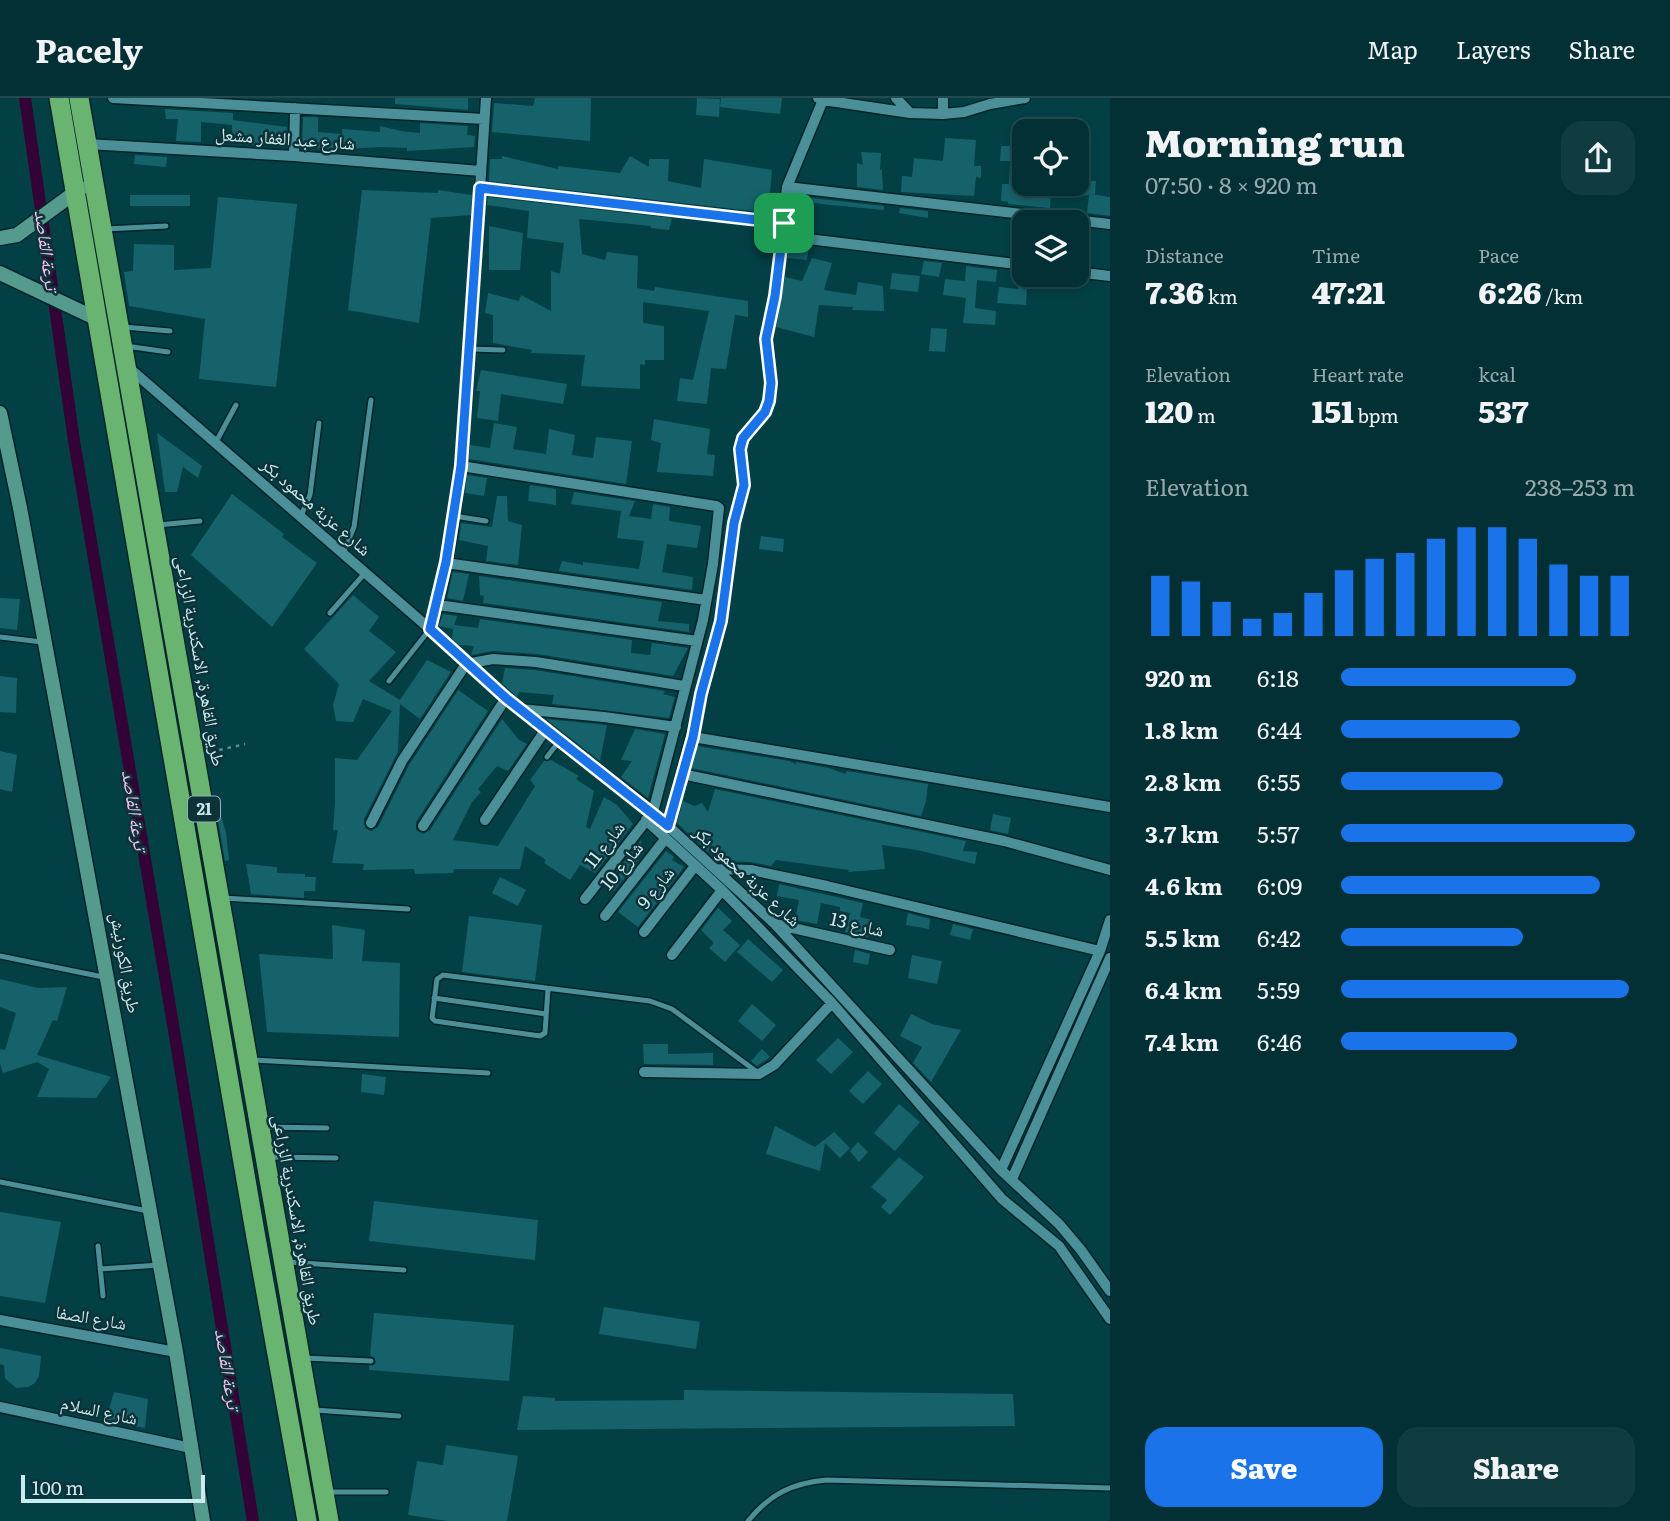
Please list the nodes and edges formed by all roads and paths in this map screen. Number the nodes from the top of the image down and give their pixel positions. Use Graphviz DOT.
graph roads {
  1 [pos="59,98"];
  2 [pos="79,98"];
  3 [pos="113,98"];
  4 [pos="486,98"];
  5 [pos="896,98"];
  6 [pos="943,98"];
  7 [pos="1025,98"];
  8 [pos="820,99"];
  9 [pos="990,101"];
  10 [pos="295,108"];
  11 [pos="910,113"];
  12 [pos="943,114"];
  13 [pos="484,119"];
  14 [pos="87,144"];
  15 [pos="294,156"];
  16 [pos="481,171"];
  17 [pos="93,179"];
  18 [pos="787,187"];
  19 [pos="480,188"];
  20 [pos="69,196"];
  21 [pos="784,223"];
  22 [pos="1110,224"];
  23 [pos="166,226"];
  24 [pos="102,229"];
  25 [pos="783,236"];
  26 [pos="0,238"];
  27 [pos="1012,264"];
  28 [pos="3,274"];
  29 [pos="1089,274"];
  30 [pos="1110,276"];
  31 [pos="89,315"];
  32 [pos="170,331"];
  33 [pos="123,346"];
  34 [pos="470,349"];
  35 [pos="503,350"];
  36 [pos="168,352"];
  37 [pos="371,400"];
  38 [pos="236,405"];
  39 [pos="0,413"];
  40 [pos="318,424"];
  41 [pos="216,443"];
  42 [pos="461,466"];
  43 [pos="453,516"];
  44 [pos="301,517"];
  45 [pos="200,521"];
  46 [pos="486,521"];
  47 [pos="155,525"];
  48 [pos="342,553"];
  49 [pos="446,562"];
  50 [pos="365,573"];
  51 [pos="706,600"];
  52 [pos="438,605"];
  53 [pos="330,612"];
  54 [pos="430,629"];
  55 [pos="0,637"];
  56 [pos="697,641"];
  57 [pos="45,643"];
  58 [pos="466,664"];
  59 [pos="389,681"];
  60 [pos="684,687"];
  61 [pos="506,698"];
  62 [pos="520,709"];
  63 [pos="676,727"];
  64 [pos="546,729"];
  65 [pos="693,737"];
  66 [pos="560,740"];
  67 [pos="245,744"];
  68 [pos="195,755"];
  69 [pos="547,758"];
  70 [pos="682,774"];
  71 [pos="1110,807"];
  72 [pos="649,816"];
  73 [pos="485,820"];
  74 [pos="371,823"];
  75 [pos="423,826"];
  76 [pos="667,832"];
  77 [pos="695,866"];
  78 [pos="715,869"];
  79 [pos="1110,870"];
  80 [pos="722,890"];
  81 [pos="220,898"];
  82 [pos="585,899"];
  83 [pos="408,909"];
  84 [pos="605,916"];
  85 [pos="1110,920"];
  86 [pos="775,924"];
  87 [pos="644,932"];
  88 [pos="890,950"];
  89 [pos="1100,951"];
  90 [pos="672,955"];
  91 [pos="0,956"];
  92 [pos="1110,958"];
  93 [pos="108,978"];
  94 [pos="548,989"];
  95 [pos="434,998"];
  96 [pos="832,1003"];
  97 [pos="546,1014"];
  98 [pos="248,1060"];
  99 [pos="644,1072"];
  100 [pos="488,1073"];
  101 [pos="759,1074"];
  102 [pos="260,1127"];
  103 [pos="327,1128"];
  104 [pos="265,1157"];
  105 [pos="336,1158"];
  106 [pos="1001,1170"];
  107 [pos="1013,1179"];
  108 [pos="0,1182"];
  109 [pos="151,1212"];
  110 [pos="278,1228"];
  111 [pos="255,1232"];
  112 [pos="98,1247"];
  113 [pos="284,1262"];
  114 [pos="161,1265"];
  115 [pos="100,1269"];
  116 [pos="404,1270"];
  117 [pos="1110,1291"];
  118 [pos="103,1296"];
  119 [pos="1110,1319"];
  120 [pos="0,1320"];
  121 [pos="293,1320"];
  122 [pos="272,1324"];
  123 [pos="176,1352"];
  124 [pos="300,1358"];
  125 [pos="371,1361"];
  126 [pos="0,1407"];
  127 [pos="309,1409"];
  128 [pos="399,1416"];
  129 [pos="191,1448"];
  130 [pos="1110,1488"];
  131 [pos="324,1492"];
  132 [pos="386,1492"];
  133 [pos="203,1521"];
  134 [pos="307,1521"];
  135 [pos="329,1521"];
  136 [pos="748,1521"];
  1 -- 20 [label="highway, 21"];
  2 -- 14 [label="highway, طريق القاهرة, الاسكندرية الزراعى / 21"];
  3 -- 10 [label="street"];
  4 -- 13 [label="street"];
  5 -- 11 [label="street"];
  6 -- 12 [label="street"];
  7 -- 9 [label="street"];
  8 -- 11 [label="street"];
  8 -- 18 [label="street"];
  9 -- 12 [label="street"];
  10 -- 13 [label="street"];
  10 -- 15 [label="street"];
  11 -- 12 [label="street"];
  13 -- 16 [label="street"];
  14 -- 15 [label="street, شارع عبد الغفار مشعل"];
  14 -- 17 [label="highway, طريق القاهرة, الاسكندرية الزراعى / 21"];
  15 -- 16 [label="street, شارع عبد الغفار مشعل"];
  16 -- 19 [label="street"];
  17 -- 20 [label="street"];
  17 -- 24 [label="highway, طريق القاهرة, الاسكندرية الزراعى / 21"];
  18 -- 21 [label="street"];
  18 -- 22 [label="street"];
  19 -- 21 [label="street"];
  19 -- 34 [label="street"];
  20 -- 26 [label="street"];
  20 -- 31 [label="highway, 21"];
  21 -- 25 [label="street"];
  23 -- 24 [label="lane"];
  24 -- 33 [label="highway, طريق القاهرة, الاسكندرية الزراعى / 21"];
  25 -- 27 [label="street"];
  25 -- 65 [label="street"];
  28 -- 31 [label="street"];
  29 -- 30 [label="street"];
  31 -- 111 [label="highway, 21"];
  32 -- 33 [label="lane"];
  33 -- 36 [label="lane"];
  33 -- 41 [label="street, شارع عزبة محمود بكر"];
  33 -- 47 [label="highway, طريق القاهرة, الاسكندرية الزراعى / 21"];
  34 -- 35 [label="lane"];
  34 -- 42 [label="street"];
  37 -- 48 [label="lane"];
  38 -- 41 [label="lane"];
  39 -- 57 [label="street, طريق الكورنيش"];
  40 -- 44 [label="lane"];
  41 -- 44 [label="street, شارع عزبة محمود بكر"];
  42 -- 43 [label="street"];
  42 -- 51 [label="street"];
  43 -- 46 [label="lane"];
  43 -- 49 [label="street"];
  44 -- 48 [label="street, شارع عزبة محمود بكر"];
  45 -- 47 [label="lane"];
  47 -- 68 [label="highway, طريق القاهرة, الاسكندرية الزراعى / 21"];
  48 -- 50 [label="street, شارع عزبة محمود بكر"];
  49 -- 51 [label="street"];
  49 -- 52 [label="street"];
  50 -- 53 [label="lane"];
  50 -- 54 [label="street, شارع عزبة محمود بكر"];
  51 -- 56 [label="street"];
  52 -- 54 [label="street"];
  52 -- 56 [label="street"];
  54 -- 58 [label="street, شارع عزبة محمود بكر"];
  54 -- 59 [label="lane"];
  55 -- 57 [label="lane"];
  56 -- 60 [label="street"];
  57 -- 93 [label="street, طريق الكورنيش"];
  58 -- 60 [label="street"];
  58 -- 61 [label="street, شارع عزبة محمود بكر"];
  58 -- 74 [label="street"];
  60 -- 63 [label="street"];
  61 -- 62 [label="street, شارع عزبة محمود بكر"];
  61 -- 75 [label="street"];
  62 -- 63 [label="street"];
  62 -- 64 [label="street, شارع عزبة محمود بكر"];
  63 -- 72 [label="street"];
  64 -- 66 [label="street, شارع عزبة محمود بكر"];
  64 -- 73 [label="street"];
  65 -- 70 [label="street"];
  65 -- 71 [label="street"];
  66 -- 69 [label="lane"];
  66 -- 72 [label="street, شارع عزبة محمود بكر"];
  67 -- 68 [label="path"];
  68 -- 81 [label="highway, طريق القاهرة, الاسكندرية الزراعى / 21"];
  70 -- 76 [label="street"];
  70 -- 79 [label="street"];
  72 -- 76 [label="street, شارع عزبة محمود بكر"];
  72 -- 82 [label="street, شارع 11"];
  76 -- 77 [label="street, شارع عزبة محمود بكر"];
  76 -- 78 [label="street, شارع عزبة محمود بكر"];
  76 -- 84 [label="street, شارع 10"];
  77 -- 80 [label="street, شارع عزبة محمود بكر"];
  77 -- 87 [label="street, شارع 9"];
  78 -- 86 [label="street, شارع عزبة محمود بكر"];
  78 -- 89 [label="street"];
  80 -- 90 [label="street"];
  80 -- 96 [label="street, شارع عزبة محمود بكر"];
  81 -- 83 [label="lane"];
  81 -- 98 [label="highway, طريق القاهرة, الاسكندرية الزراعى / 21"];
  85 -- 89 [label="street"];
  86 -- 88 [label="street, شارع 13"];
  86 -- 106 [label="street, شارع عزبة محمود بكر"];
  89 -- 106 [label="street"];
  91 -- 93 [label="lane"];
  92 -- 107 [label="street"];
  93 -- 109 [label="street, طريق الكورنيش"];
  94 -- 95 [label="lane"];
  94 -- 97 [label="lane"];
  94 -- 101 [label="lane"];
  95 -- 97 [label="lane"];
  95 -- 97 [label="lane"];
  96 -- 101 [label="street"];
  96 -- 119 [label="street, شارع عزبة محمود بكر"];
  98 -- 100 [label="lane"];
  98 -- 102 [label="highway, طريق القاهرة, الاسكندرية الزراعى / 21"];
  99 -- 101 [label="street"];
  102 -- 103 [label="lane"];
  102 -- 104 [label="highway, طريق القاهرة, الاسكندرية الزراعى / 21"];
  104 -- 105 [label="lane"];
  104 -- 110 [label="highway, طريق القاهرة, الاسكندرية الزراعى / 21"];
  106 -- 107 [label="street, شارع عزبة محمود بكر"];
  107 -- 117 [label="street, شارع عزبة محمود بكر"];
  108 -- 109 [label="lane"];
  109 -- 114 [label="street, طريق الكورنيش"];
  110 -- 111 [label="highway"];
  110 -- 113 [label="highway, طريق القاهرة, الاسكندرية الزراعى / 21"];
  111 -- 122 [label="highway, 21"];
  112 -- 115 [label="lane"];
  113 -- 116 [label="lane"];
  113 -- 121 [label="highway, طريق القاهرة, الاسكندرية الزراعى / 21"];
  114 -- 115 [label="lane"];
  114 -- 123 [label="street, طريق الكورنيش"];
  115 -- 118 [label="lane"];
  120 -- 123 [label="street, شارع الصفا"];
  121 -- 122 [label="highway"];
  121 -- 124 [label="highway, طريق القاهرة, الاسكندرية الزراعى / 21"];
  122 -- 134 [label="highway, 21"];
  123 -- 129 [label="street, طريق الكورنيش"];
  124 -- 125 [label="lane"];
  124 -- 127 [label="highway, طريق القاهرة, الاسكندرية الزراعى / 21"];
  126 -- 129 [label="street, شارع السلام"];
  127 -- 128 [label="lane"];
  127 -- 131 [label="highway, طريق القاهرة, الاسكندرية الزراعى / 21"];
  129 -- 133 [label="street, طريق الكورنيش"];
  130 -- 136 [label="lane"];
  131 -- 132 [label="lane"];
  131 -- 135 [label="highway, طريق القاهرة, الاسكندرية الزراعى / 21"];
}
